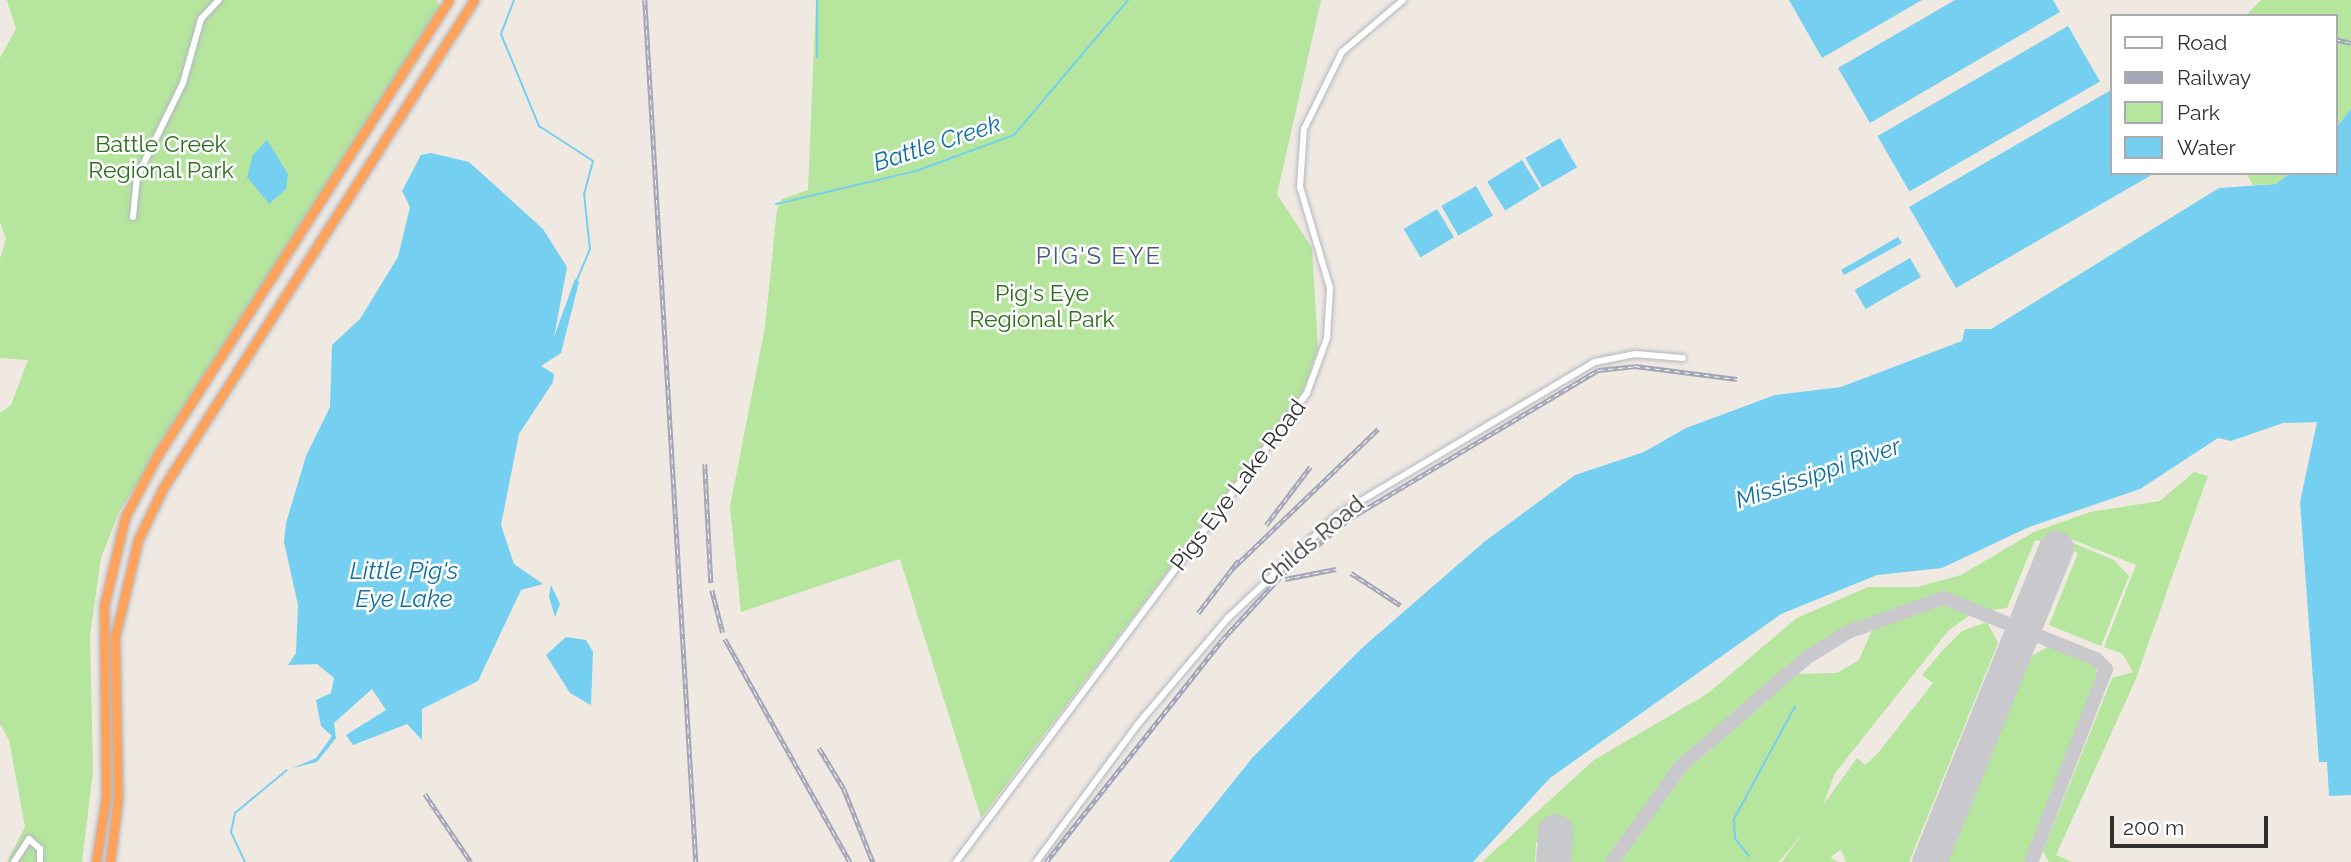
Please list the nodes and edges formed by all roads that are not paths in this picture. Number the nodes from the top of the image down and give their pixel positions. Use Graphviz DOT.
graph roads {
  1 [pos="219,0"];
  2 [pos="449,0"];
  3 [pos="474,0"];
  4 [pos="1403,0"];
  5 [pos="133,216"];
  6 [pos="1683,358"];
  7 [pos="14,862"];
  8 [pos="40,862"];
  9 [pos="96,862"];
  10 [pos="112,862"];
  11 [pos="956,862"];
  12 [pos="1035,862"];
  1 -- 5 [label="street"];
  2 -- 9 [label="highway"];
  3 -- 10 [label="highway"];
  4 -- 11 [label="street, Pigs Eye Lake Road"];
  6 -- 12 [label="street, Childs Road"];
  7 -- 8 [label="street"];
}
